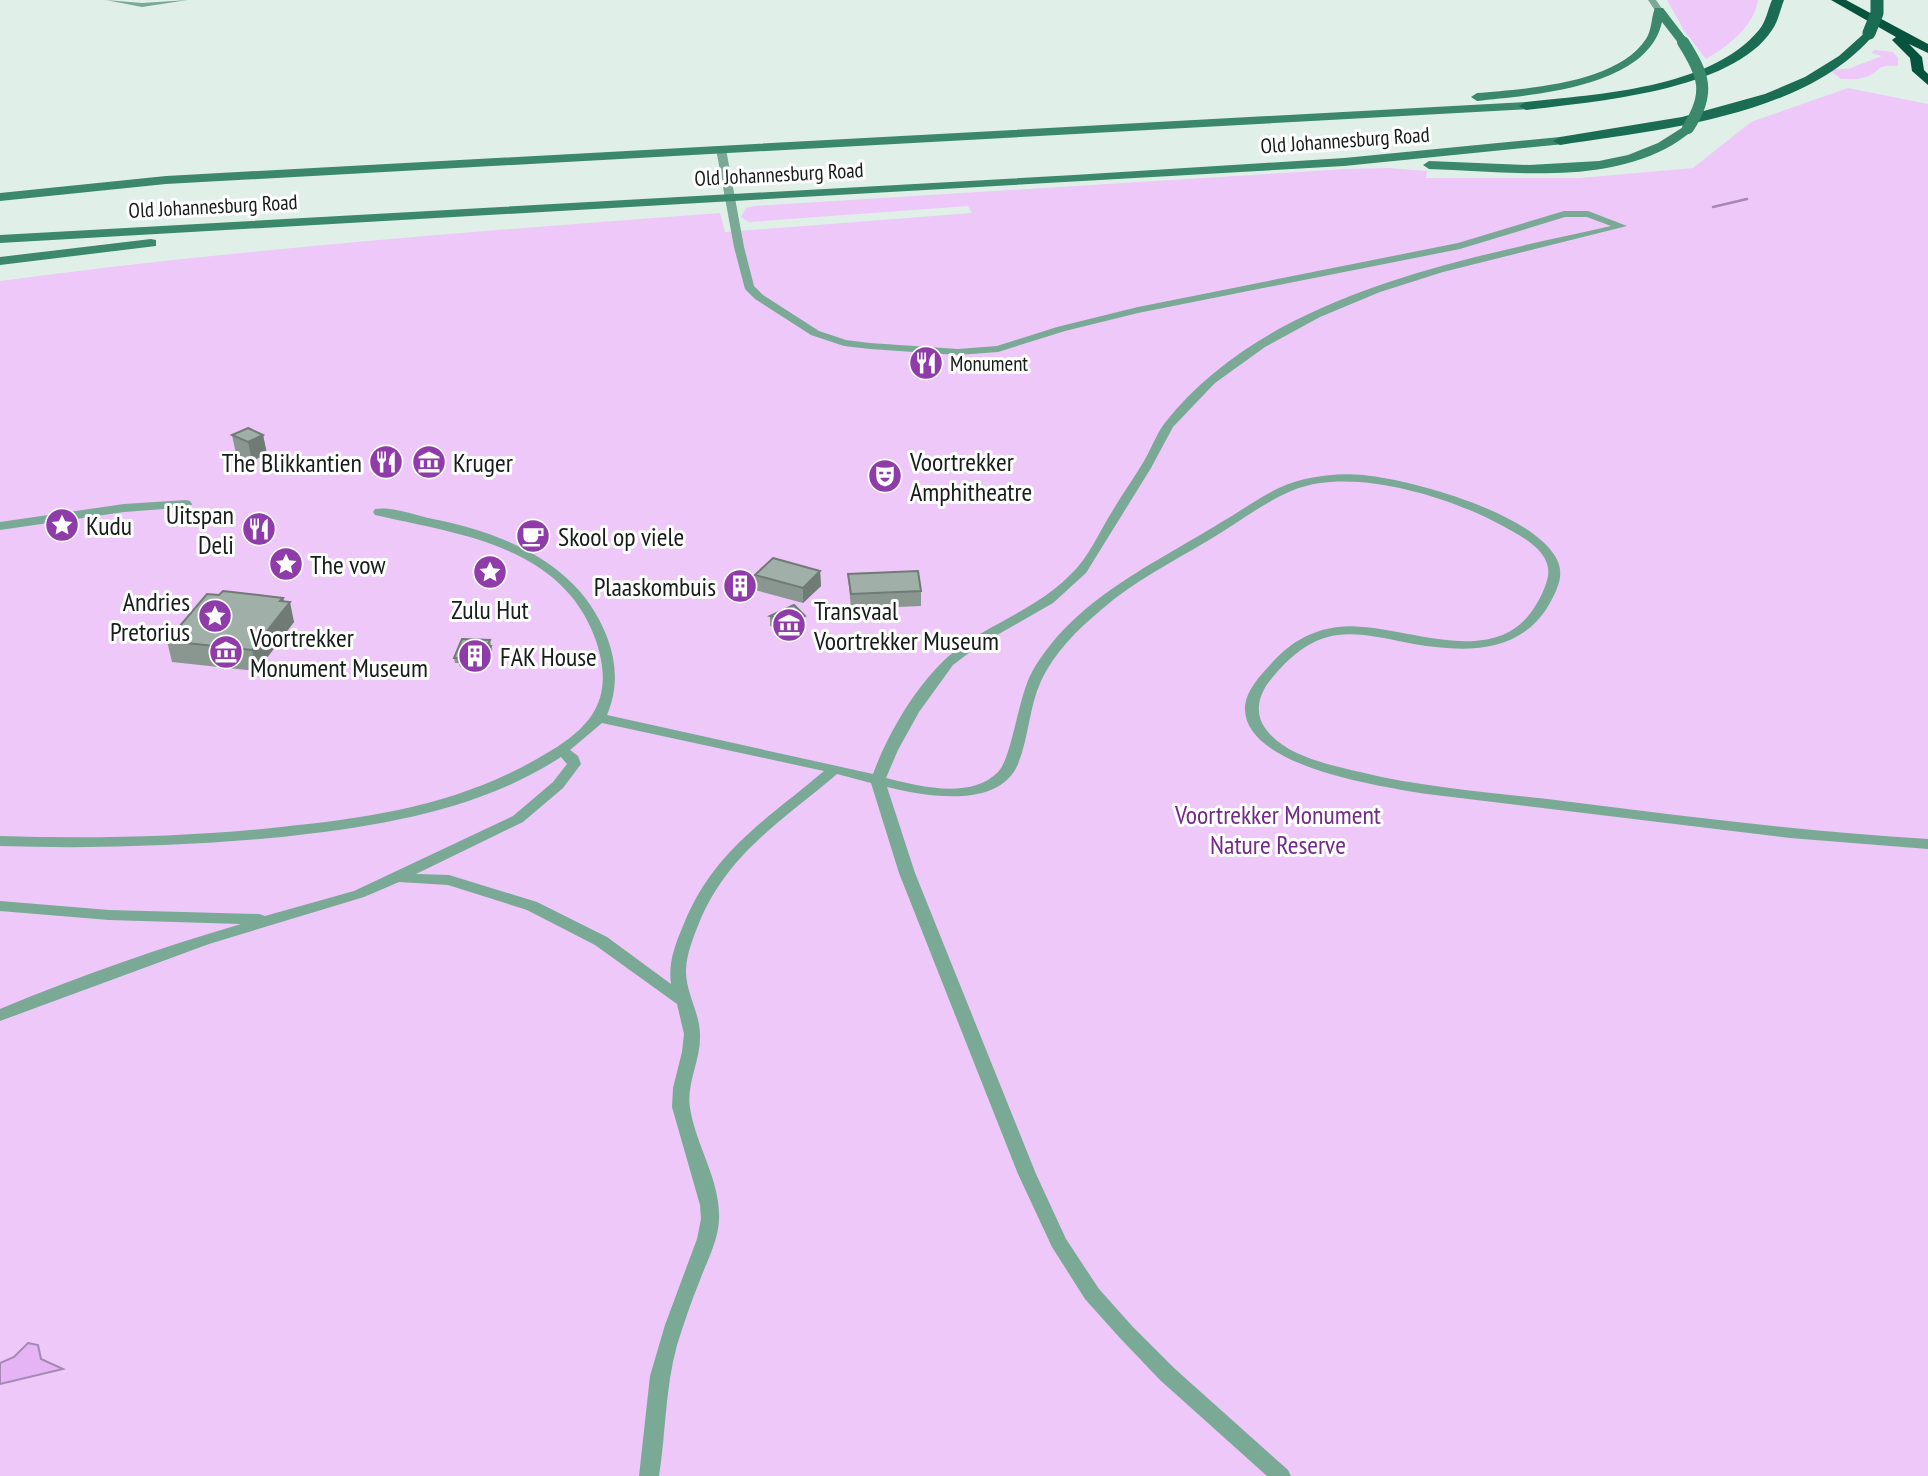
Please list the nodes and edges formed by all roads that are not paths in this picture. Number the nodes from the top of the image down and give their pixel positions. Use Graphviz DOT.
graph roads {
  1 [pos="110,0"];
  2 [pos="184,0"];
  3 [pos="1777,0"];
  4 [pos="1837,0"];
  5 [pos="1866,0"];
  6 [pos="1877,0"];
  7 [pos="1655,5"];
  8 [pos="1891,31"];
  9 [pos="1928,36"];
  10 [pos="1910,49"];
  11 [pos="1928,49"];
  12 [pos="1928,59"];
  13 [pos="1928,81"];
  14 [pos="1525,106"];
  15 [pos="1187,116"];
  16 [pos="900,141"];
  17 [pos="1560,141"];
  18 [pos="722,149"];
  19 [pos="1074,179"];
  20 [pos="0,195"];
  21 [pos="730,198"];
  22 [pos="595,206"];
  23 [pos="0,239"];
  24 [pos="0,261"];
  25 [pos="186,504"];
  26 [pos="379,512"];
  27 [pos="0,526"];
  28 [pos="600,718"];
  29 [pos="561,750"];
  30 [pos="834,769"];
  31 [pos="878,781"];
  32 [pos="0,841"];
  33 [pos="1928,844"];
  34 [pos="397,877"];
  35 [pos="0,905"];
  36 [pos="271,919"];
  37 [pos="684,1001"];
  38 [pos="0,1015"];
  39 [pos="649,1476"];
  40 [pos="1281,1476"];
  1 -- 2 [label="street"];
  3 -- 14 [label="main road"];
  4 -- 8 [label="highway"];
  5 -- 9 [label="highway"];
  6 -- 17 [label="main road, bridge"];
  7 -- 15 [label="main road"];
  7 -- 19 [label="main road, bridge"];
  8 -- 10 [label="highway"];
  8 -- 11 [label="highway"];
  10 -- 12 [label="highway"];
  10 -- 13 [label="highway"];
  14 -- 15 [label="main road"];
  14 -- 16 [label="main road, Old Johannesburg Road"];
  15 -- 16 [label="main road"];
  16 -- 18 [label="main road, Old Johannesburg Road"];
  17 -- 19 [label="main road, Old Johannesburg Road"];
  18 -- 20 [label="main road, Old Johannesburg Road"];
  18 -- 21 [label="street"];
  19 -- 21 [label="main road, Old Johannesburg Road"];
  21 -- 22 [label="main road, Old Johannesburg Road"];
  21 -- 31 [label="street"];
  22 -- 23 [label="main road, Old Johannesburg Road"];
  22 -- 24 [label="main road"];
  25 -- 27 [label="street"];
  26 -- 28 [label="street"];
  28 -- 29 [label="street"];
  28 -- 30 [label="street"];
  29 -- 32 [label="street"];
  29 -- 34 [label="street"];
  30 -- 31 [label="street"];
  30 -- 37 [label="street"];
  31 -- 33 [label="street"];
  31 -- 40 [label="street"];
  34 -- 36 [label="street"];
  34 -- 37 [label="street"];
  35 -- 36 [label="street"];
  36 -- 38 [label="street"];
  37 -- 39 [label="street"];
}
